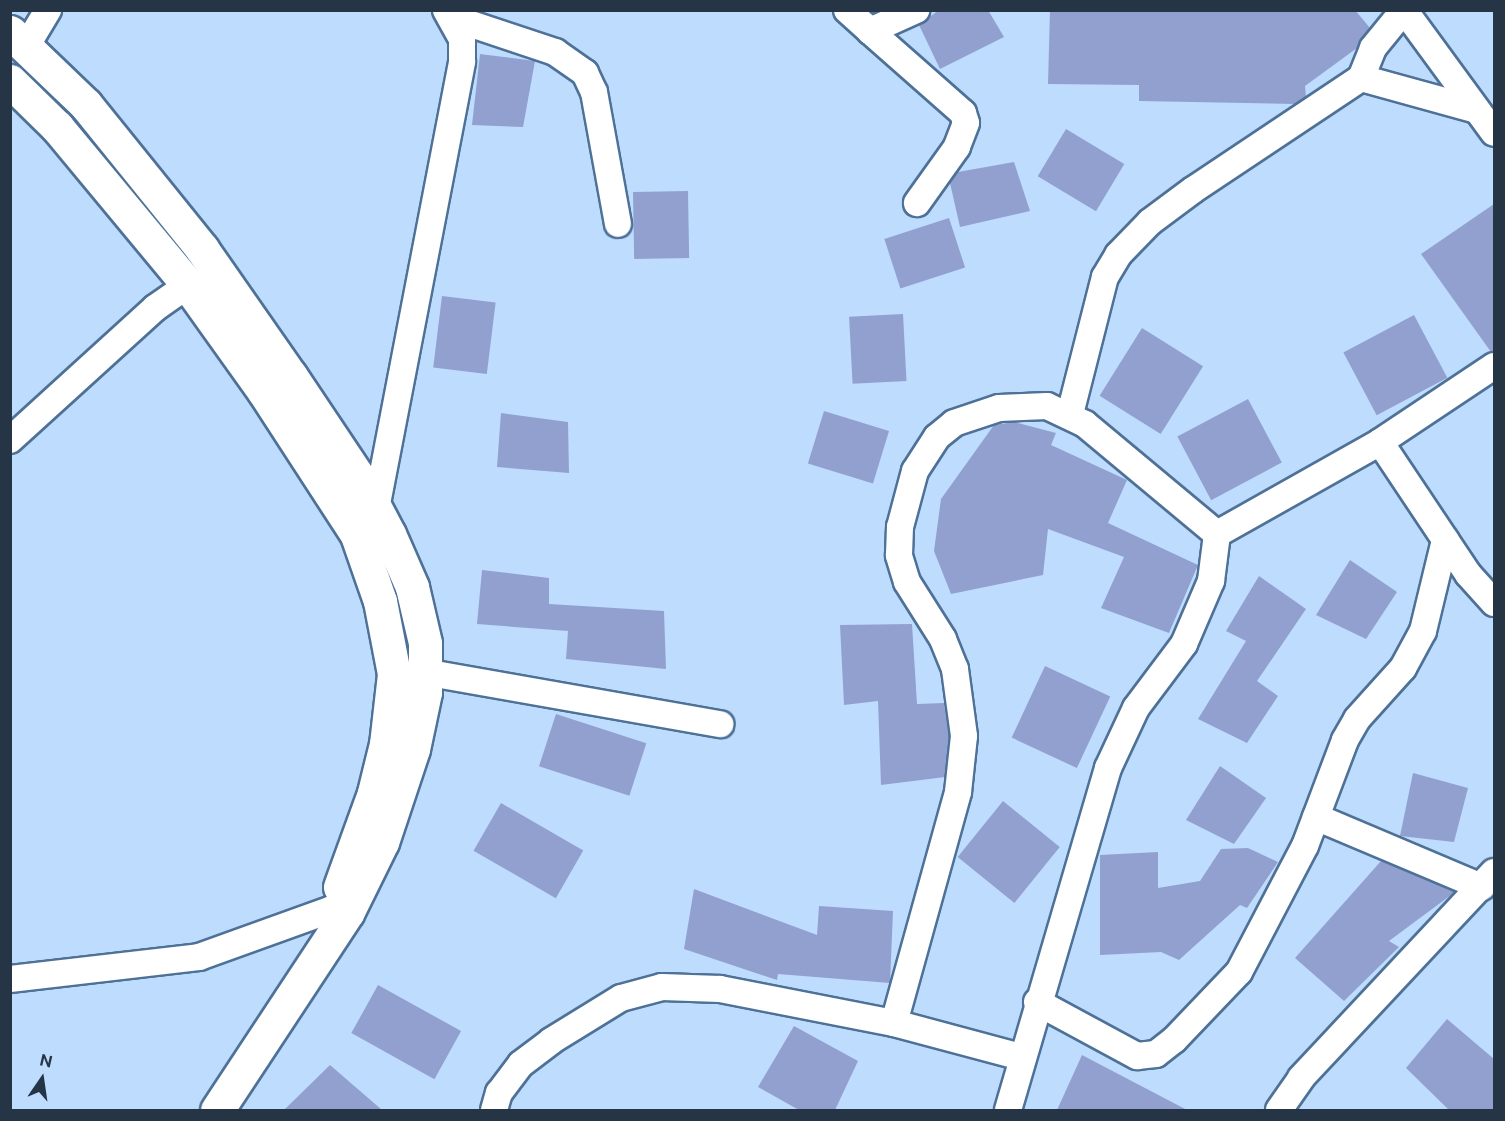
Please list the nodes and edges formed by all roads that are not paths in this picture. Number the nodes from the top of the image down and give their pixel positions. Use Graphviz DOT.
graph roads {
  1 [pos="48,10"];
  2 [pos="847,10"];
  3 [pos="916,10"];
  4 [pos="1404,10"];
  5 [pos="450,14"];
  6 [pos="870,31"];
  7 [pos="19,39"];
  8 [pos="1360,78"];
  9 [pos="10,81"];
  10 [pos="1477,110"];
  11 [pos="1494,133"];
  12 [pos="917,203"];
  13 [pos="618,224"];
  14 [pos="188,285"];
  15 [pos="1494,366"];
  16 [pos="1070,414"];
  17 [pos="10,440"];
  18 [pos="1380,442"];
  19 [pos="376,509"];
  20 [pos="1217,534"];
  21 [pos="1445,540"];
  22 [pos="1494,603"];
  23 [pos="424,672"];
  24 [pos="720,724"];
  25 [pos="1316,817"];
  26 [pos="1488,879"];
  27 [pos="339,911"];
  28 [pos="10,979"];
  29 [pos="1037,1002"];
  30 [pos="894,1023"];
  31 [pos="1021,1058"];
  32 [pos="217,1110"];
  33 [pos="494,1110"];
  34 [pos="1008,1110"];
  35 [pos="1279,1110"];
  1 -- 7 [label="street"];
  2 -- 6 [label="street"];
  3 -- 6 [label="street"];
  4 -- 8 [label="street"];
  4 -- 10 [label="street"];
  5 -- 13 [label="street"];
  5 -- 19 [label="street"];
  6 -- 12 [label="street"];
  7 -- 19 [label="main road"];
  8 -- 10 [label="street"];
  8 -- 16 [label="street"];
  9 -- 14 [label="main road"];
  10 -- 11 [label="street"];
  14 -- 17 [label="street"];
  14 -- 27 [label="main road"];
  15 -- 18 [label="street"];
  16 -- 20 [label="street"];
  16 -- 30 [label="street"];
  18 -- 20 [label="street"];
  18 -- 21 [label="street"];
  19 -- 23 [label="main road"];
  20 -- 29 [label="street"];
  21 -- 22 [label="street"];
  21 -- 25 [label="street"];
  23 -- 24 [label="street"];
  23 -- 27 [label="main road"];
  25 -- 26 [label="street"];
  25 -- 29 [label="street"];
  26 -- 35 [label="street"];
  27 -- 28 [label="street"];
  27 -- 32 [label="main road"];
  29 -- 31 [label="street"];
  30 -- 31 [label="street"];
  30 -- 33 [label="street"];
  31 -- 34 [label="street"];
}
